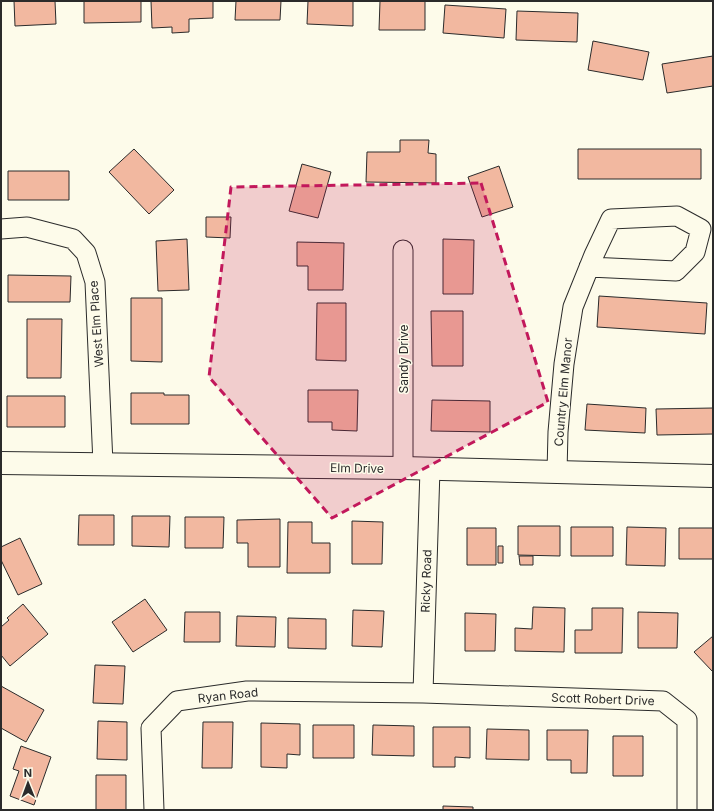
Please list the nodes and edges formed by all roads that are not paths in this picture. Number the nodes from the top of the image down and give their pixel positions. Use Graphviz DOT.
graph roads {
  1 [pos="1,229"];
  2 [pos="403,250"];
  3 [pos="589,267"];
  4 [pos="1,463"];
  5 [pos="103,464"];
  6 [pos="404,468"];
  7 [pos="430,469"];
  8 [pos="557,472"];
  9 [pos="713,476"];
  10 [pos="423,693"];
  11 [pos="154,810"];
  12 [pos="687,810"];
  1 -- 5 [label="street, West Elm Place"];
  2 -- 6 [label="street, Sandy Drive"];
  3 -- 3 [label="street, Country Elm Manor"];
  3 -- 8 [label="street, Country Elm Manor"];
  4 -- 5 [label="street, Elm Drive"];
  5 -- 6 [label="street, Elm Drive"];
  6 -- 7 [label="street, Elm Drive"];
  7 -- 8 [label="street, Elm Drive"];
  7 -- 10 [label="street, Ricky Road"];
  8 -- 9 [label="street, Elm Drive"];
  10 -- 11 [label="street, Ryan Road"];
  10 -- 12 [label="street, Scott Robert Drive"];
}
